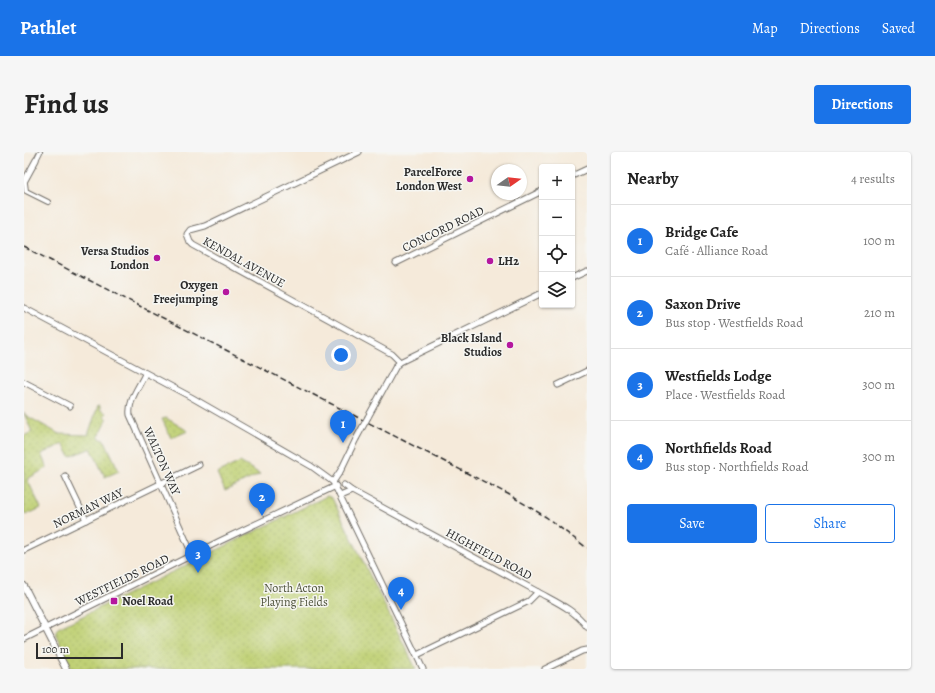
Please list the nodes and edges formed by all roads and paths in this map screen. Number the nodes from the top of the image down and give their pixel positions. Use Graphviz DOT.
graph roads {
  1 [pos="40,152"];
  2 [pos="359,152"];
  3 [pos="36,160"];
  4 [pos="587,169"];
  5 [pos="575,175"];
  6 [pos="24,183"];
  7 [pos="539,192"];
  8 [pos="48,202"];
  9 [pos="396,263"];
  10 [pos="587,271"];
  11 [pos="575,277"];
  12 [pos="539,294"];
  13 [pos="24,308"];
  14 [pos="400,362"];
  15 [pos="587,371"];
  16 [pos="145,374"];
  17 [pos="24,382"];
  18 [pos="558,385"];
  19 [pos="70,406"];
  20 [pos="199,465"];
  21 [pos="65,476"];
  22 [pos="161,484"];
  23 [pos="335,484"];
  24 [pos="344,485"];
  25 [pos="352,491"];
  26 [pos="340,496"];
  27 [pos="86,520"];
  28 [pos="24,550"];
  29 [pos="194,556"];
  30 [pos="24,586"];
  31 [pos="538,592"];
  32 [pos="587,627"];
  33 [pos="46,628"];
  34 [pos="24,639"];
  35 [pos="587,650"];
  36 [pos="417,655"];
  37 [pos="66,669"];
  38 [pos="423,669"];
  39 [pos="545,669"];
  1 -- 3 [label="street"];
  2 -- 14 [label="street, KENDAL AVENUE"];
  3 -- 6 [label="street"];
  4 -- 5 [label="street"];
  6 -- 8 [label="street"];
  7 -- 9 [label="street, CONCORD ROAD"];
  10 -- 11 [label="street"];
  12 -- 14 [label="street"];
  13 -- 16 [label="street"];
  14 -- 23 [label="street, bridge"];
  15 -- 18 [label="street"];
  16 -- 22 [label="street, WALTON WAY"];
  16 -- 23 [label="street"];
  17 -- 19 [label="street"];
  20 -- 22 [label="street, NORMAN WAY"];
  21 -- 27 [label="street"];
  22 -- 27 [label="street, NORMAN WAY"];
  22 -- 29 [label="street, WALTON WAY"];
  23 -- 26 [label="street"];
  23 -- 29 [label="street, WESTFIELDS ROAD"];
  24 -- 25 [label="street, HIGHFIELD ROAD"];
  25 -- 26 [label="street"];
  25 -- 31 [label="street, HIGHFIELD ROAD"];
  26 -- 36 [label="street"];
  27 -- 28 [label="street, NORMAN WAY"];
  29 -- 33 [label="street, WESTFIELDS ROAD"];
  30 -- 33 [label="street"];
  31 -- 32 [label="street"];
  31 -- 36 [label="street, HIGHFIELD ROAD"];
  33 -- 34 [label="street, WESTFIELDS ROAD"];
  33 -- 37 [label="street"];
  35 -- 39 [label="street"];
  36 -- 38 [label="street"];
}
